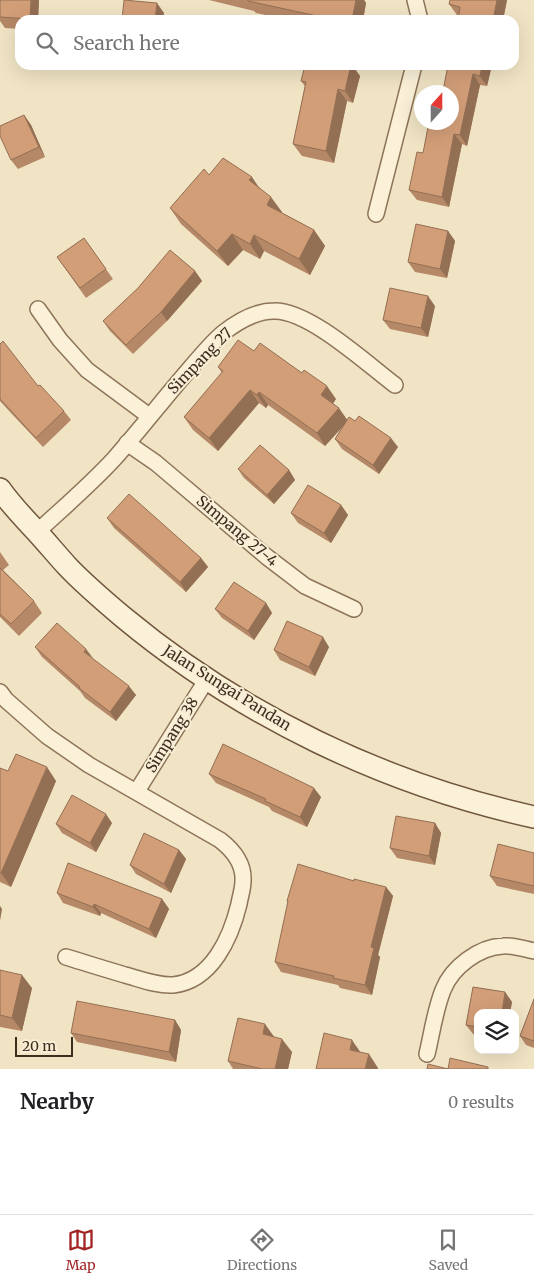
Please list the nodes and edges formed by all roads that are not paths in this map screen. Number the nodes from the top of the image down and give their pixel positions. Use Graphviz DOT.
graph roads {
  1 [pos="415,0"];
  2 [pos="419,15"];
  3 [pos="413,70"];
  4 [pos="376,214"];
  5 [pos="38,309"];
  6 [pos="395,385"];
  7 [pos="149,416"];
  8 [pos="127,443"];
  9 [pos="0,490"];
  10 [pos="37,532"];
  11 [pos="354,609"];
  12 [pos="207,679"];
  13 [pos="2,700"];
  14 [pos="137,792"];
  15 [pos="534,817"];
  16 [pos="534,951"];
  17 [pos="66,958"];
  18 [pos="427,1054"];
  1 -- 2 [label="street"];
  3 -- 4 [label="street"];
  5 -- 7 [label="street"];
  6 -- 7 [label="street, Simpang 27"];
  7 -- 8 [label="street, Simpang 27"];
  8 -- 10 [label="street, Simpang 27"];
  8 -- 11 [label="street, Simpang 27-4"];
  9 -- 10 [label="street, Jalan Sungai Pandan"];
  10 -- 12 [label="street, Jalan Sungai Pandan"];
  12 -- 14 [label="street, Simpang 38"];
  12 -- 15 [label="street, Jalan Sungai Pandan"];
  13 -- 14 [label="street"];
  14 -- 17 [label="street"];
  16 -- 18 [label="street"];
}
